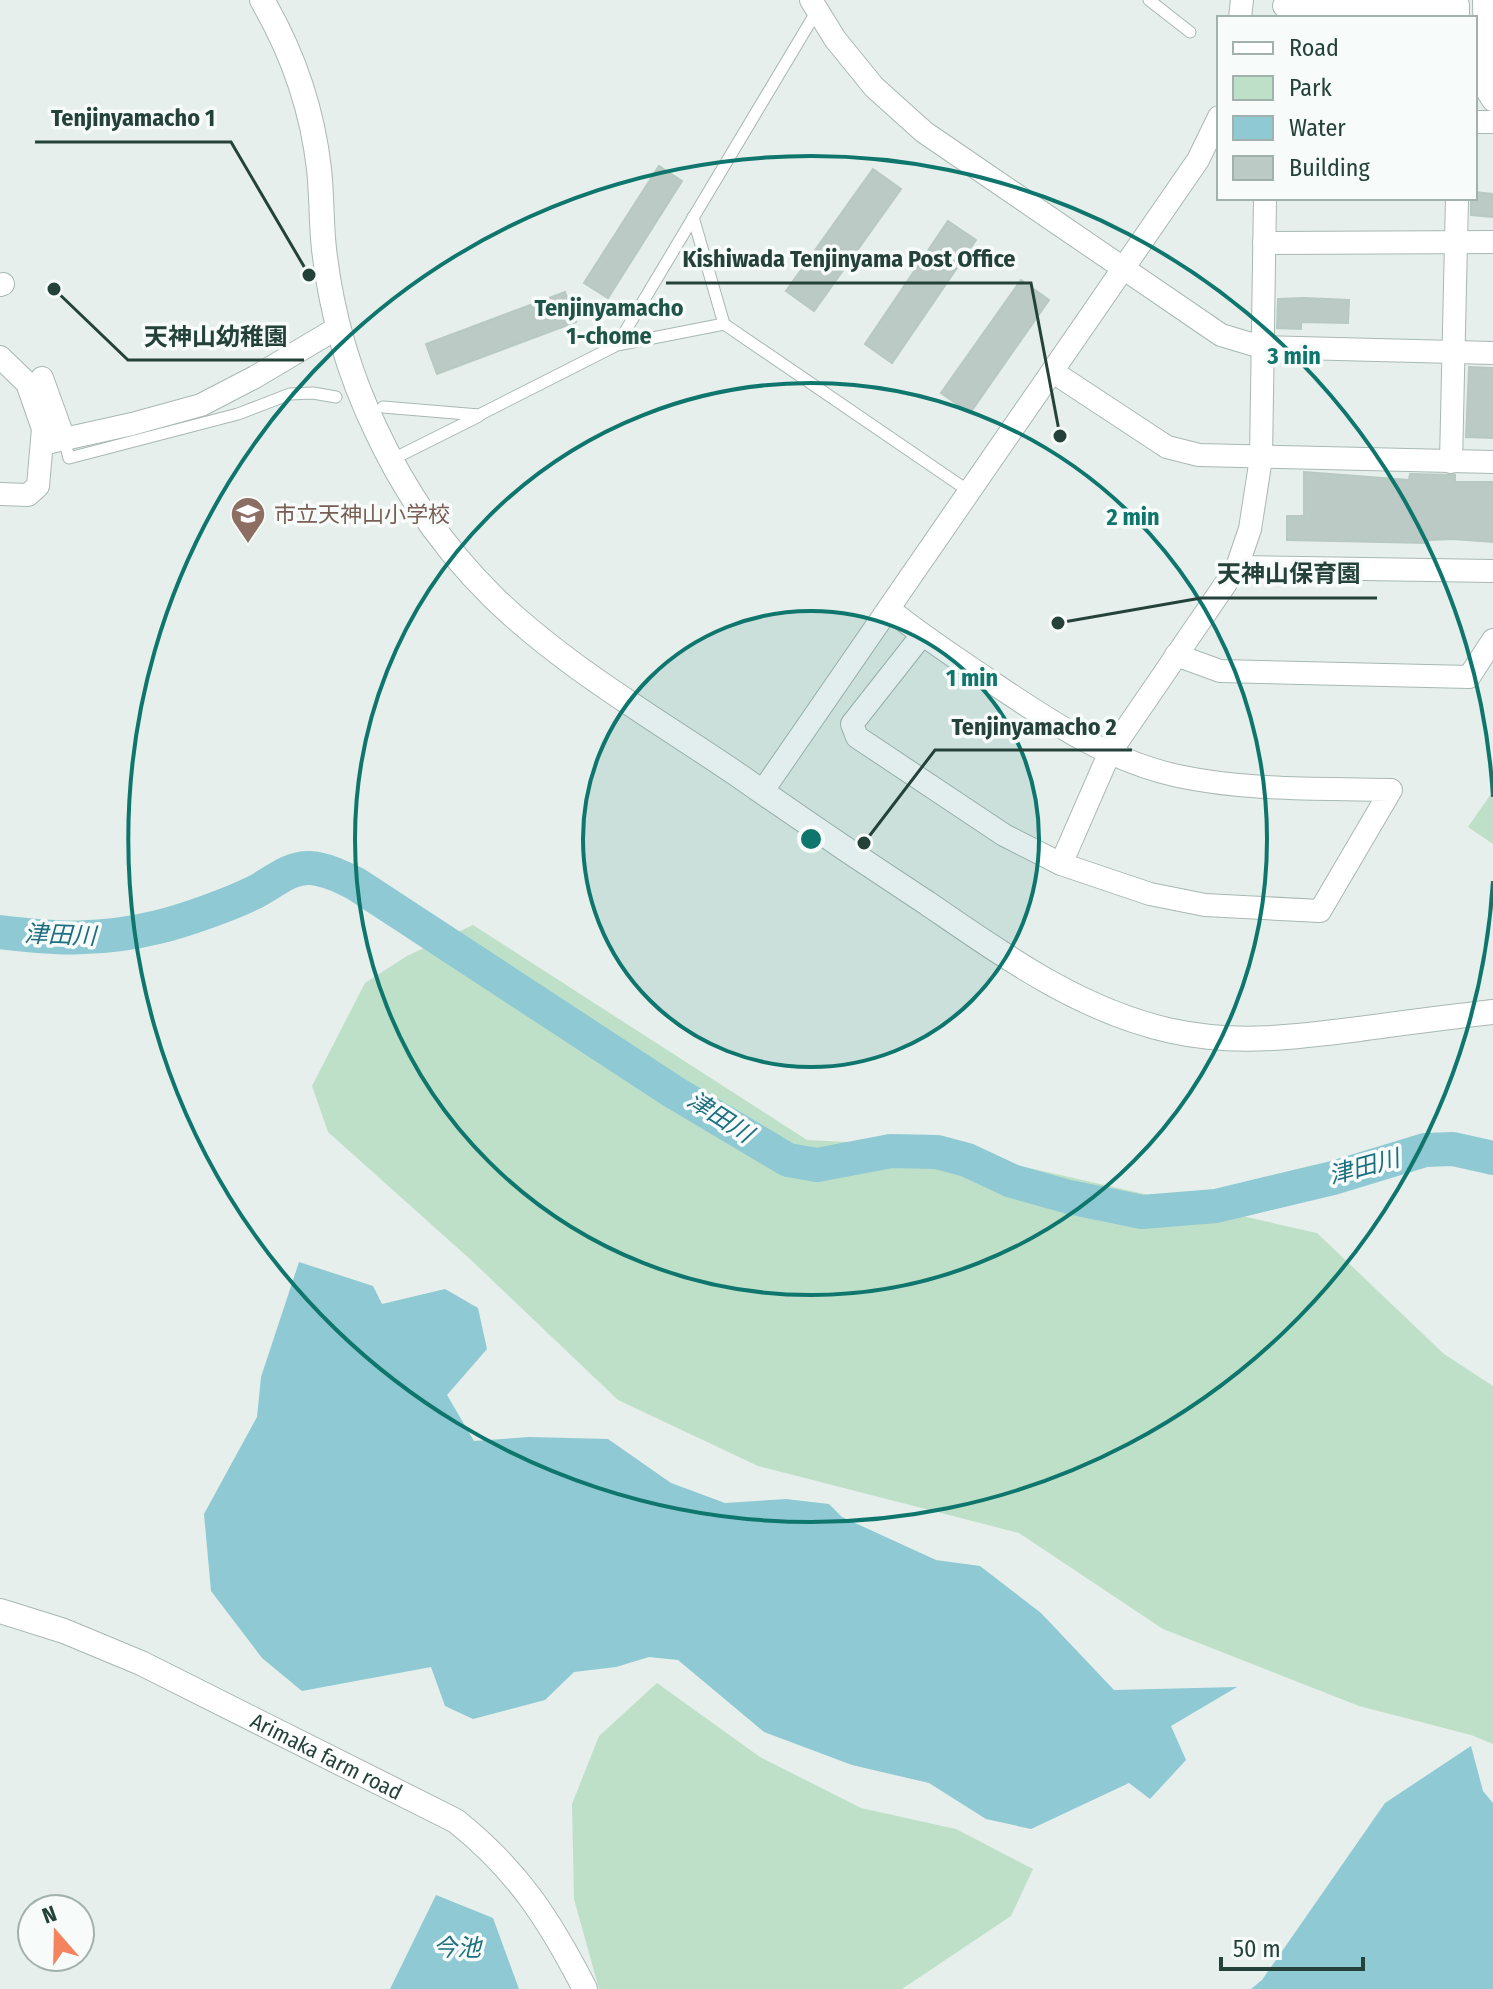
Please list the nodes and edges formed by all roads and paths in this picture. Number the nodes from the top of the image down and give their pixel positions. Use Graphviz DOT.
graph roads {
  1 [pos="262,0"];
  2 [pos="1149,0"];
  3 [pos="1484,0"];
  4 [pos="817,3"];
  5 [pos="1283,8"];
  6 [pos="1458,16"];
  7 [pos="1190,32"];
  8 [pos="1493,100"];
  9 [pos="1217,121"];
  10 [pos="1265,200"];
  11 [pos="1457,200"];
  12 [pos="693,217"];
  13 [pos="1456,242"];
  14 [pos="1493,242"];
  15 [pos="1264,243"];
  16 [pos="1124,270"];
  17 [pos="724,324"];
  18 [pos="339,327"];
  19 [pos="617,345"];
  20 [pos="1261,347"];
  21 [pos="1453,353"];
  22 [pos="1493,353"];
  23 [pos="0,357"];
  24 [pos="1053,372"];
  25 [pos="42,378"];
  26 [pos="336,397"];
  27 [pos="383,407"];
  28 [pos="479,415"];
  29 [pos="64,439"];
  30 [pos="42,444"];
  31 [pos="1261,458"];
  32 [pos="391,460"];
  33 [pos="1451,462"];
  34 [pos="1493,462"];
  35 [pos="970,492"];
  36 [pos="0,494"];
  37 [pos="1237,567"];
  38 [pos="1493,571"];
  39 [pos="889,609"];
  40 [pos="922,635"];
  41 [pos="1493,640"];
  42 [pos="1176,655"];
  43 [pos="1109,754"];
  44 [pos="762,792"];
  45 [pos="1061,864"];
  46 [pos="1493,1012"];
  47 [pos="0,1611"];
  48 [pos="585,1989"];
  1 -- 18 [label="street"];
  2 -- 7 [label="lane"];
  3 -- 8 [label="street"];
  4 -- 12 [label="lane"];
  4 -- 16 [label="street"];
  5 -- 6 [label="street"];
  9 -- 16 [label="street"];
  10 -- 15 [label="street"];
  11 -- 13 [label="street"];
  12 -- 17 [label="lane"];
  12 -- 19 [label="lane"];
  13 -- 14 [label="street"];
  13 -- 15 [label="street"];
  13 -- 21 [label="street"];
  15 -- 20 [label="street"];
  16 -- 20 [label="street"];
  16 -- 24 [label="street"];
  17 -- 19 [label="lane"];
  17 -- 35 [label="lane"];
  18 -- 29 [label="street"];
  18 -- 32 [label="street"];
  19 -- 28 [label="lane"];
  20 -- 21 [label="street"];
  20 -- 31 [label="street"];
  21 -- 22 [label="street"];
  21 -- 33 [label="street"];
  23 -- 30 [label="street"];
  24 -- 31 [label="street"];
  24 -- 35 [label="street"];
  25 -- 29 [label="street"];
  26 -- 29 [label="lane"];
  27 -- 28 [label="lane"];
  28 -- 32 [label="lane"];
  29 -- 30 [label="street"];
  30 -- 36 [label="street"];
  31 -- 33 [label="street"];
  31 -- 37 [label="street"];
  32 -- 44 [label="street"];
  33 -- 34 [label="street"];
  35 -- 39 [label="street"];
  37 -- 38 [label="street"];
  37 -- 42 [label="street"];
  39 -- 40 [label="street"];
  39 -- 44 [label="street"];
  40 -- 43 [label="street"];
  40 -- 45 [label="street"];
  41 -- 42 [label="street"];
  42 -- 43 [label="street"];
  43 -- 45 [label="street"];
  43 -- 45 [label="street"];
  44 -- 46 [label="street"];
  47 -- 48 [label="street, Arimaka farm road"];
}
